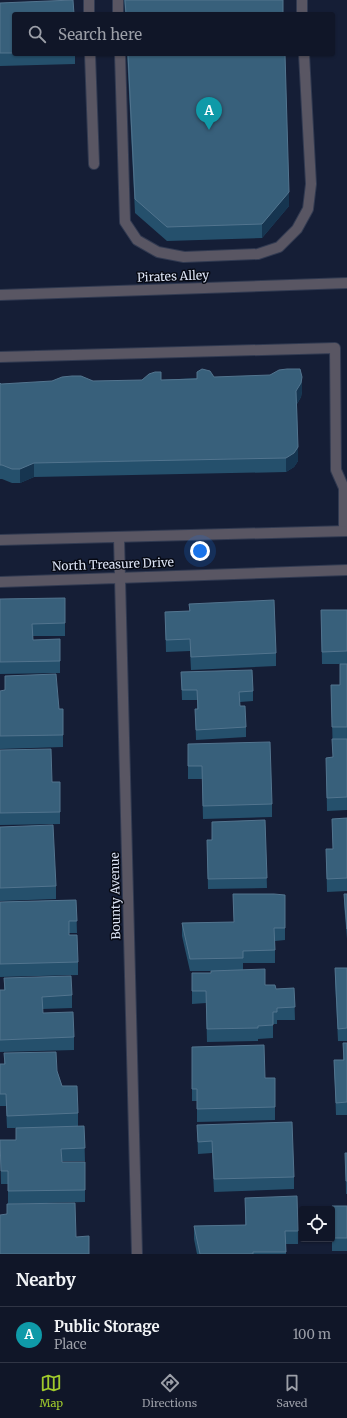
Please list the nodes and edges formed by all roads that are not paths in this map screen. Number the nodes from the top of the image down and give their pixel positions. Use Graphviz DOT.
graph roads {
  1 [pos="89,0"];
  2 [pos="118,0"];
  3 [pos="302,0"];
  4 [pos="89,12"];
  5 [pos="118,12"];
  6 [pos="302,12"];
  7 [pos="90,56"];
  8 [pos="120,56"];
  9 [pos="304,56"];
  10 [pos="94,164"];
  11 [pos="347,283"];
  12 [pos="0,295"];
  13 [pos="0,357"];
  14 [pos="346,531"];
  15 [pos="119,538"];
  16 [pos="0,540"];
  17 [pos="347,570"];
  18 [pos="120,577"];
  19 [pos="0,582"];
  20 [pos="137,1254"];
  1 -- 4 [label="street"];
  2 -- 5 [label="street"];
  3 -- 6 [label="street"];
  7 -- 10 [label="street"];
  8 -- 9 [label="street"];
  11 -- 12 [label="street, Pirates Alley"];
  13 -- 14 [label="street"];
  14 -- 15 [label="street"];
  15 -- 16 [label="street"];
  15 -- 18 [label="street, Bounty Avenue"];
  17 -- 18 [label="street, North Treasure Drive"];
  18 -- 19 [label="street, North Treasure Drive"];
  18 -- 20 [label="street, Bounty Avenue"];
}
